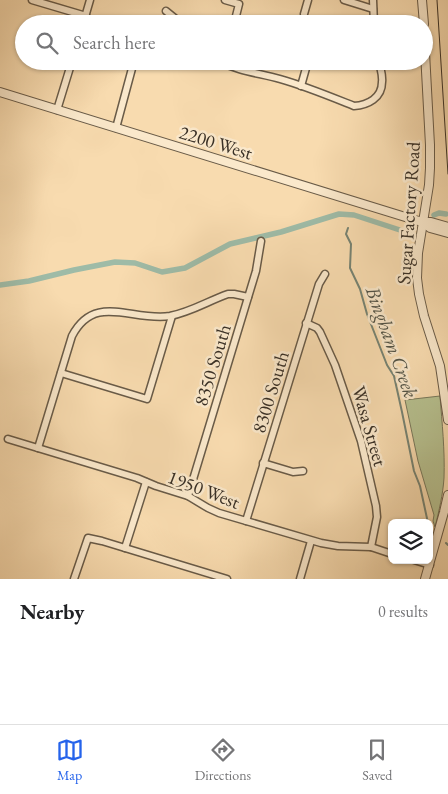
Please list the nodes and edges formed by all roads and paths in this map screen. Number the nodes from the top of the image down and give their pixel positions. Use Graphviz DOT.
graph roads {
  1 [pos="32,0"];
  2 [pos="90,0"];
  3 [pos="225,0"];
  4 [pos="308,0"];
  5 [pos="344,0"];
  6 [pos="373,0"];
  7 [pos="422,0"];
  8 [pos="373,9"];
  9 [pos="166,12"];
  10 [pos="304,14"];
  11 [pos="83,15"];
  12 [pos="86,15"];
  13 [pos="170,15"];
  14 [pos="236,15"];
  15 [pos="373,15"];
  16 [pos="423,15"];
  17 [pos="69,70"];
  18 [pos="132,70"];
  19 [pos="238,70"];
  20 [pos="305,70"];
  21 [pos="381,70"];
  22 [pos="426,70"];
  23 [pos="301,86"];
  24 [pos="0,92"];
  25 [pos="57,110"];
  26 [pos="116,128"];
  27 [pos="423,222"];
  28 [pos="448,227"];
  29 [pos="448,233"];
  30 [pos="262,241"];
  31 [pos="325,274"];
  32 [pos="248,297"];
  33 [pos="172,316"];
  34 [pos="306,323"];
  35 [pos="61,373"];
  36 [pos="448,420"];
  37 [pos="8,439"];
  38 [pos="38,448"];
  39 [pos="263,464"];
  40 [pos="303,472"];
  41 [pos="146,482"];
  42 [pos="448,495"];
  43 [pos="188,496"];
  44 [pos="246,521"];
  45 [pos="311,541"];
  46 [pos="125,548"];
  47 [pos="371,548"];
  48 [pos="388,553"];
  49 [pos="427,564"];
  50 [pos="430,565"];
  51 [pos="74,579"];
  52 [pos="227,579"];
  53 [pos="300,579"];
  54 [pos="426,579"];
  1 -- 11 [label="street"];
  2 -- 12 [label="street"];
  3 -- 14 [label="street"];
  4 -- 10 [label="street"];
  5 -- 8 [label="street"];
  6 -- 8 [label="street"];
  7 -- 16 [label="street"];
  8 -- 15 [label="street"];
  9 -- 13 [label="street"];
  17 -- 25 [label="street"];
  18 -- 26 [label="street"];
  19 -- 23 [label="street"];
  20 -- 23 [label="street"];
  21 -- 23 [label="street"];
  22 -- 27 [label="street, Sugar Factory Road"];
  24 -- 25 [label="street, 2200 West"];
  25 -- 26 [label="street, 2200 West"];
  26 -- 27 [label="street, 2200 West"];
  27 -- 28 [label="street, 2200 West"];
  27 -- 29 [label="street, 2200 West"];
  27 -- 36 [label="street, Sugar Factory Road"];
  30 -- 32 [label="street, 8350 South"];
  31 -- 34 [label="street, 8300 South"];
  32 -- 33 [label="street"];
  32 -- 43 [label="street, 8350 South"];
  33 -- 35 [label="street"];
  33 -- 35 [label="street"];
  34 -- 39 [label="street, 8300 South"];
  34 -- 47 [label="street, Wasa Street"];
  35 -- 38 [label="street"];
  37 -- 38 [label="street, 1950 West"];
  38 -- 41 [label="street, 1950 West"];
  39 -- 40 [label="street"];
  39 -- 44 [label="street, 8300 South"];
  41 -- 43 [label="street, 1950 West"];
  41 -- 46 [label="street"];
  42 -- 50 [label="street"];
  43 -- 44 [label="street, 1950 West"];
  44 -- 45 [label="street, 1950 West"];
  45 -- 47 [label="street, 1950 West"];
  45 -- 53 [label="street"];
  46 -- 51 [label="street"];
  46 -- 52 [label="street"];
  47 -- 48 [label="street, 1950 West"];
  49 -- 50 [label="street"];
  50 -- 54 [label="street"];
}
